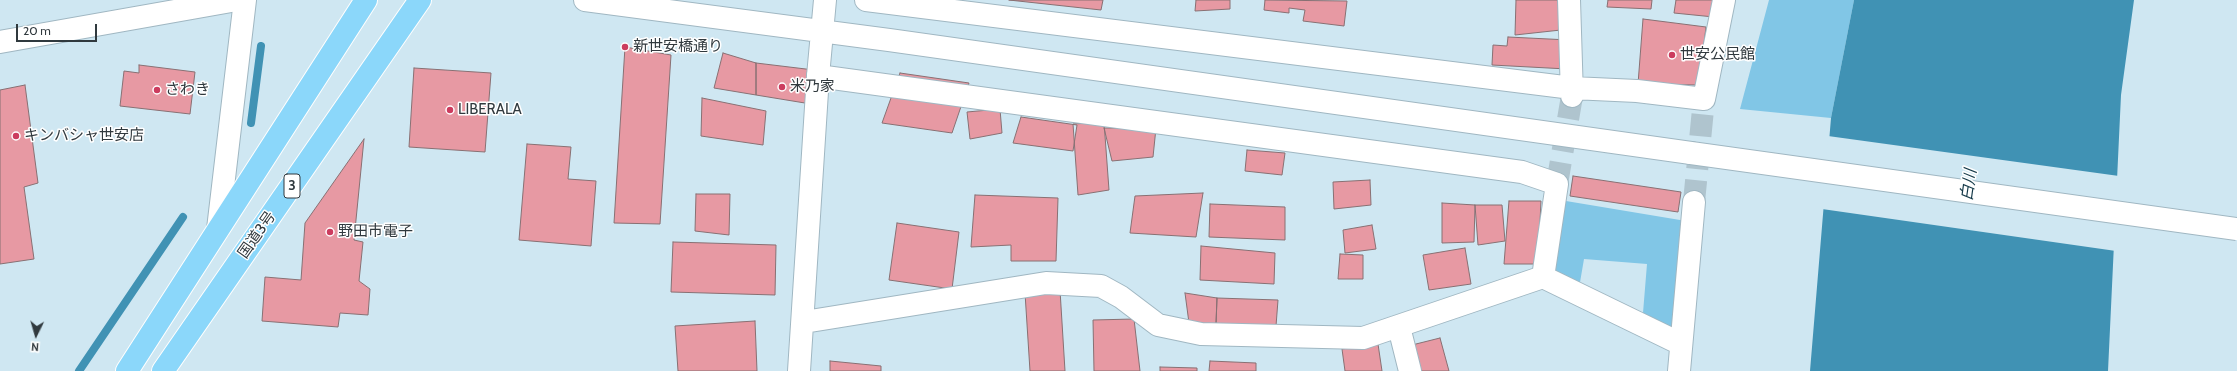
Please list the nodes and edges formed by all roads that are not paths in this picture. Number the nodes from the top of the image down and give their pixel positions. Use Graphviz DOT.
graph roads {
  1 [pos="236,0"];
  2 [pos="245,0"];
  3 [pos="366,0"];
  4 [pos="420,0"];
  5 [pos="585,0"];
  6 [pos="825,0"];
  7 [pos="866,0"];
  8 [pos="1569,0"];
  9 [pos="1724,0"];
  10 [pos="821,31"];
  11 [pos="0,42"];
  12 [pos="818,76"];
  13 [pos="1572,92"];
  14 [pos="1694,202"];
  15 [pos="218,229"];
  16 [pos="2237,229"];
  17 [pos="1543,277"];
  18 [pos="804,322"];
  19 [pos="1399,327"];
  20 [pos="1681,344"];
  21 [pos="127,371"];
  22 [pos="163,371"];
  23 [pos="799,371"];
  24 [pos="1410,371"];
  25 [pos="1679,371"];
  1 -- 11 [label="street"];
  2 -- 15 [label="street"];
  3 -- 15 [label="highway"];
  4 -- 22 [label="highway, 国道3号 / 3"];
  5 -- 10 [label="street"];
  6 -- 10 [label="street"];
  7 -- 13 [label="street"];
  8 -- 13 [label="street"];
  9 -- 13 [label="street"];
  10 -- 12 [label="street"];
  10 -- 16 [label="street, bridge"];
  12 -- 17 [label="street"];
  12 -- 18 [label="street"];
  14 -- 20 [label="street"];
  15 -- 21 [label="highway"];
  17 -- 19 [label="street"];
  17 -- 20 [label="street"];
  18 -- 19 [label="street"];
  18 -- 23 [label="street"];
  19 -- 24 [label="street"];
  20 -- 25 [label="street"];
}
